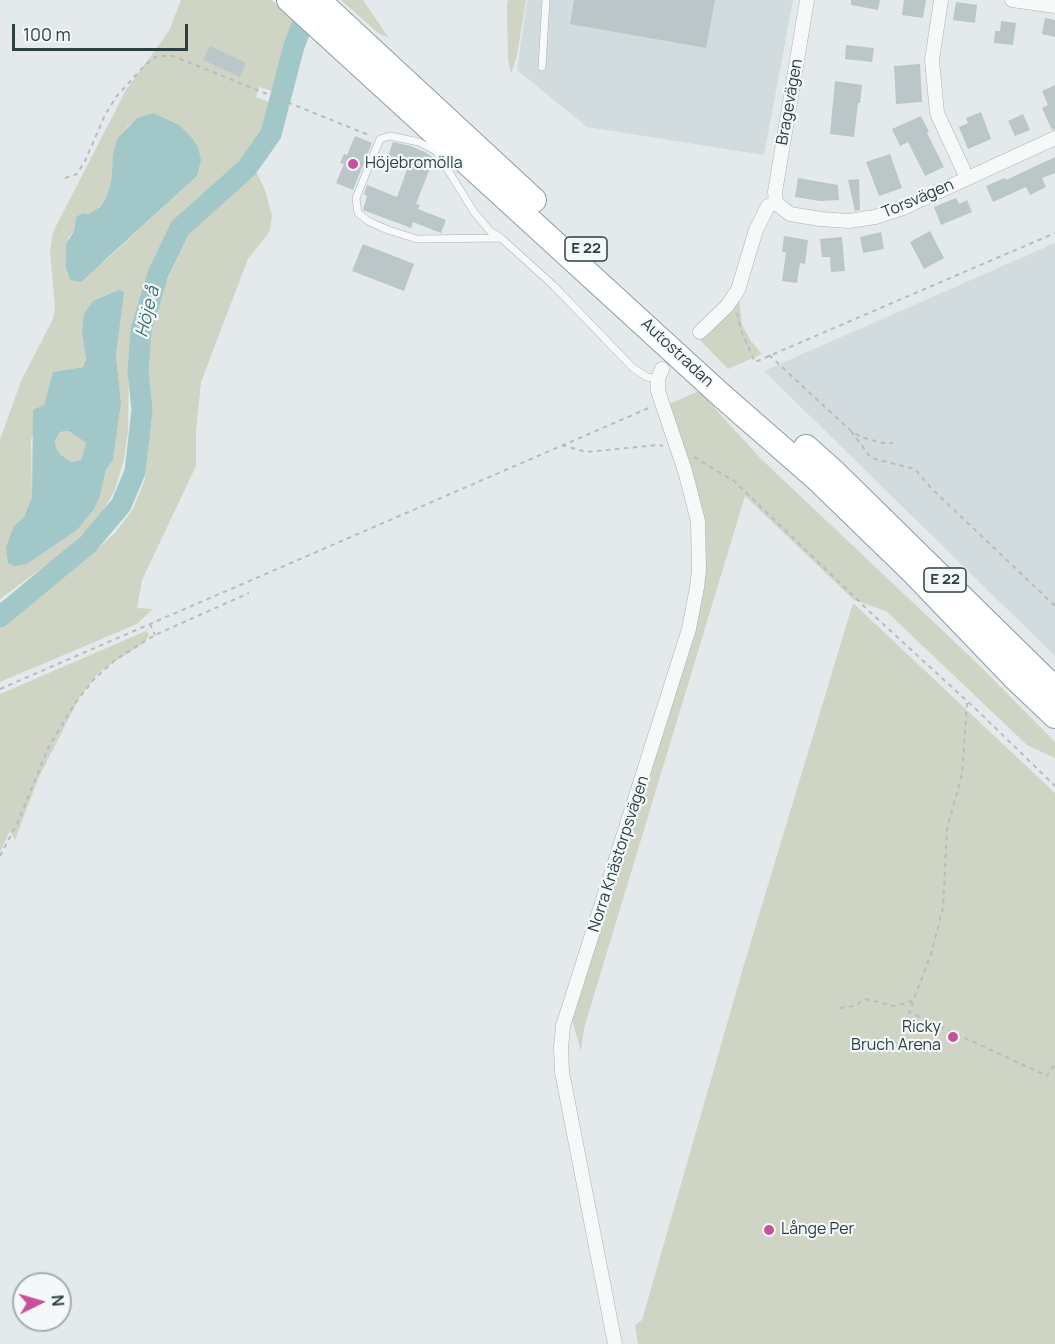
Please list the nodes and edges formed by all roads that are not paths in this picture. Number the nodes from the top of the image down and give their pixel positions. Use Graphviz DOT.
graph roads {
  1 [pos="289,0"];
  2 [pos="318,0"];
  3 [pos="546,0"];
  4 [pos="807,0"];
  5 [pos="941,0"];
  6 [pos="1012,0"];
  7 [pos="1055,6"];
  8 [pos="336,29"];
  9 [pos="542,67"];
  10 [pos="1055,138"];
  11 [pos="967,178"];
  12 [pos="777,203"];
  13 [pos="501,238"];
  14 [pos="700,332"];
  15 [pos="660,374"];
  16 [pos="1014,677"];
  17 [pos="1055,689"];
  18 [pos="1055,716"];
  19 [pos="1055,723"];
  20 [pos="615,1344"];
  1 -- 8 [label="highway, Autostradan / E 22"];
  2 -- 8 [label="highway, Autostradan / E 22"];
  3 -- 9 [label="lane"];
  4 -- 12 [label="street, Bragevägen"];
  5 -- 11 [label="street"];
  6 -- 7 [label="street"];
  8 -- 16 [label="highway, Autostradan / E 22"];
  8 -- 17 [label="highway, Autostradan / E 22"];
  10 -- 11 [label="street, Torsvägen"];
  11 -- 12 [label="street, Torsvägen"];
  12 -- 14 [label="street"];
  13 -- 13 [label="lane"];
  13 -- 15 [label="lane"];
  15 -- 20 [label="street, Norra Knästorpsvägen"];
  16 -- 18 [label="highway, Autostradan / E 22"];
  16 -- 19 [label="highway"];
}
